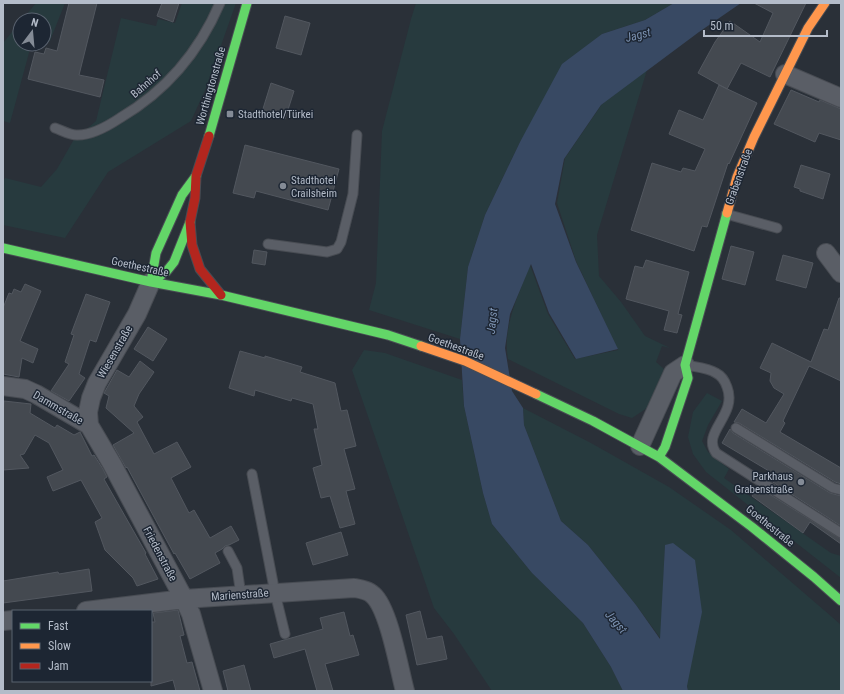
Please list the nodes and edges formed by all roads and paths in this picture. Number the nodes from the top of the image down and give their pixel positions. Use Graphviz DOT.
graph roads {
  1 [pos="220,3"];
  2 [pos="247,3"];
  3 [pos="825,3"];
  4 [pos="785,74"];
  5 [pos="841,98"];
  6 [pos="55,128"];
  7 [pos="357,135"];
  8 [pos="196,176"];
  9 [pos="726,214"];
  10 [pos="190,222"];
  11 [pos="777,228"];
  12 [pos="268,244"];
  13 [pos="3,248"];
  14 [pos="826,253"];
  15 [pos="841,273"];
  16 [pos="151,282"];
  17 [pos="221,295"];
  18 [pos="685,365"];
  19 [pos="3,386"];
  20 [pos="89,426"];
  21 [pos="736,428"];
  22 [pos="640,446"];
  23 [pos="659,457"];
  24 [pos="252,474"];
  25 [pos="841,490"];
  26 [pos="841,533"];
  27 [pos="228,551"];
  28 [pos="275,593"];
  29 [pos="241,595"];
  30 [pos="184,599"];
  31 [pos="841,601"];
  32 [pos="94,610"];
  33 [pos="285,634"];
  34 [pos="212,691"];
  35 [pos="405,691"];
  1 -- 6 [label="lane, Bahnhof"];
  2 -- 8 [label="main road, Worthingtonstraße"];
  3 -- 4 [label="main road, Grabenstraße"];
  4 -- 5 [label="street"];
  4 -- 9 [label="main road, Grabenstraße"];
  7 -- 12 [label="lane"];
  8 -- 10 [label="main road, Worthingtonstraße"];
  8 -- 16 [label="main road, Worthingtonstraße"];
  9 -- 11 [label="lane"];
  9 -- 18 [label="main road, Grabenstraße"];
  10 -- 16 [label="main road, Worthingtonstraße"];
  10 -- 17 [label="main road, Worthingtonstraße"];
  13 -- 16 [label="main road, Goethestraße"];
  14 -- 15 [label="street"];
  16 -- 17 [label="main road, Goethestraße"];
  16 -- 20 [label="street, Wiesenstraße"];
  17 -- 22 [label="main road, Goethestraße"];
  18 -- 22 [label="street"];
  18 -- 23 [label="main road, Grabenstraße"];
  18 -- 26 [label="lane"];
  19 -- 20 [label="street, Dammstraße"];
  20 -- 30 [label="street, Friedenstraße"];
  21 -- 25 [label="lane"];
  22 -- 23 [label="main road, Goethestraße"];
  23 -- 31 [label="main road, Goethestraße"];
  24 -- 28 [label="lane"];
  27 -- 29 [label="lane"];
  28 -- 29 [label="street, Marienstraße"];
  28 -- 33 [label="lane"];
  28 -- 35 [label="street, Marienstraße"];
  29 -- 30 [label="street, Marienstraße"];
  30 -- 32 [label="street, Marienstraße"];
  30 -- 34 [label="street, Friedenstraße"];
}
